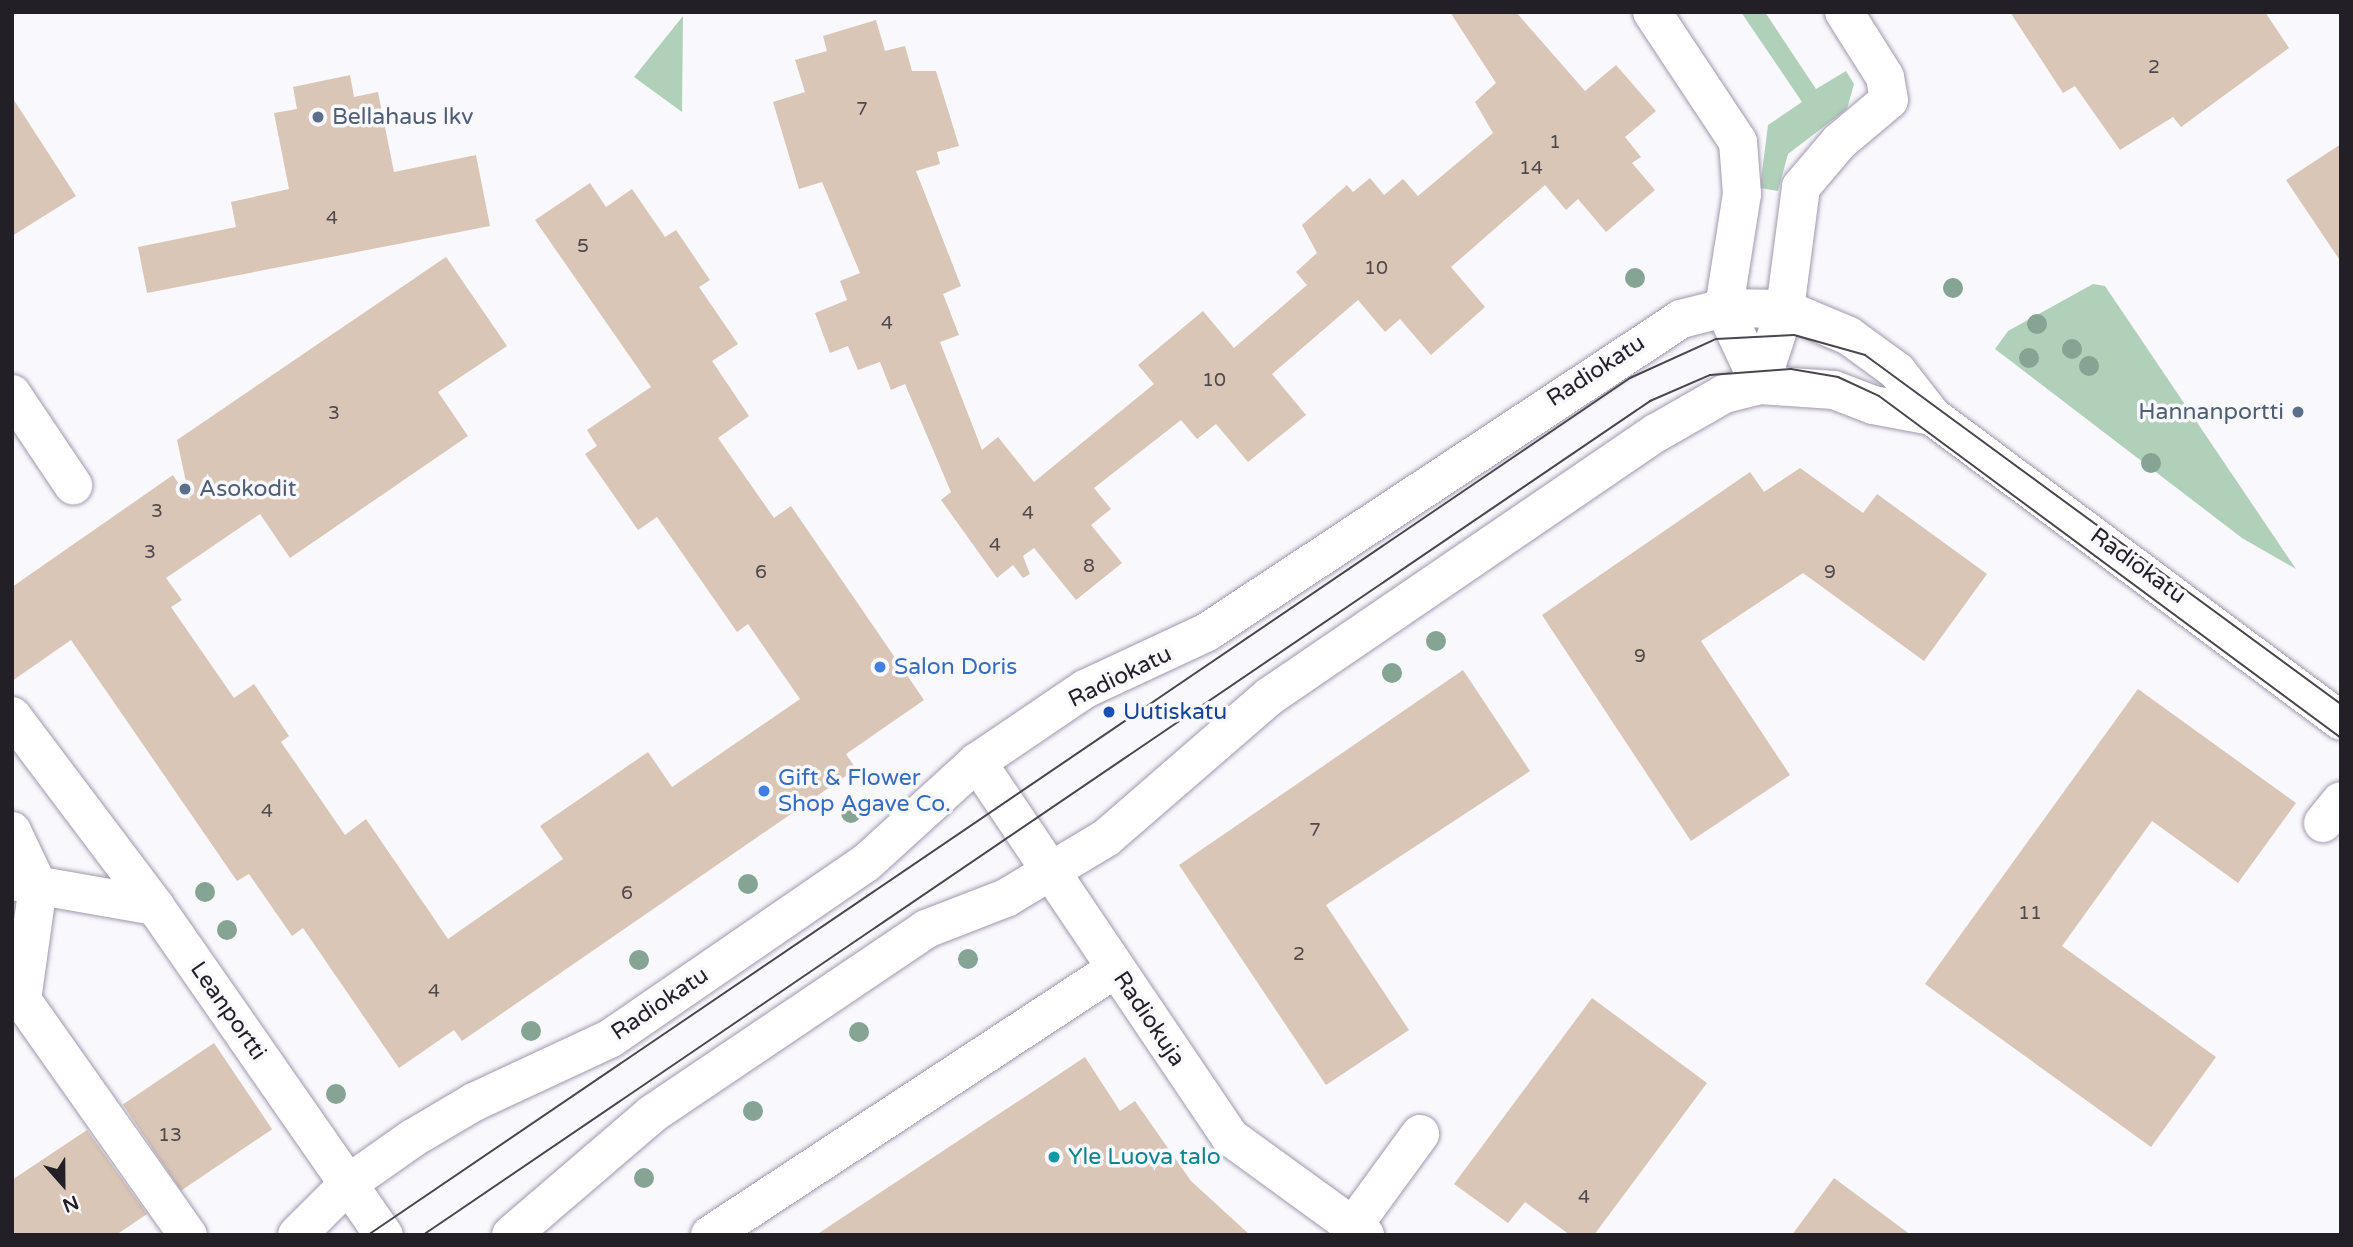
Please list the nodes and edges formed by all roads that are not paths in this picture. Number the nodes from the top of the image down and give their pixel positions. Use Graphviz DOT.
graph roads {
  1 [pos="1652,12"];
  2 [pos="1844,12"];
  3 [pos="1724,308"];
  4 [pos="1785,309"];
  5 [pos="1760,386"];
  6 [pos="12,394"];
  7 [pos="1932,416"];
  8 [pos="73,485"];
  9 [pos="12,716"];
  10 [pos="2341,721"];
  11 [pos="977,762"];
  12 [pos="12,831"];
  13 [pos="1050,873"];
  14 [pos="25,884"];
  15 [pos="155,905"];
  16 [pos="1115,969"];
  17 [pos="1420,1134"];
  18 [pos="349,1184"];
  19 [pos="1359,1230"];
  20 [pos="188,1235"];
  21 [pos="297,1235"];
  22 [pos="384,1235"];
  23 [pos="511,1235"];
  24 [pos="710,1235"];
  1 -- 3 [label="street"];
  2 -- 4 [label="street"];
  3 -- 4 [label="street, Radiokatu"];
  3 -- 5 [label="street"];
  3 -- 11 [label="street, Radiokatu"];
  4 -- 5 [label="street"];
  4 -- 7 [label="street, Radiokatu"];
  5 -- 7 [label="street, Radiokatu"];
  5 -- 13 [label="street, Radiokatu"];
  6 -- 8 [label="street"];
  7 -- 10 [label="street, Radiokatu"];
  9 -- 15 [label="street, Leanportti"];
  11 -- 13 [label="street, Radiokuja"];
  11 -- 18 [label="street, Radiokatu"];
  12 -- 14 [label="street"];
  13 -- 16 [label="street, Radiokuja"];
  13 -- 23 [label="street, Radiokatu"];
  14 -- 15 [label="street"];
  14 -- 20 [label="street"];
  15 -- 18 [label="street, Leanportti"];
  16 -- 19 [label="street, Radiokuja"];
  16 -- 24 [label="street"];
  17 -- 19 [label="street"];
  18 -- 21 [label="street, Radiokatu"];
  18 -- 22 [label="street, Leanportti"];
}
